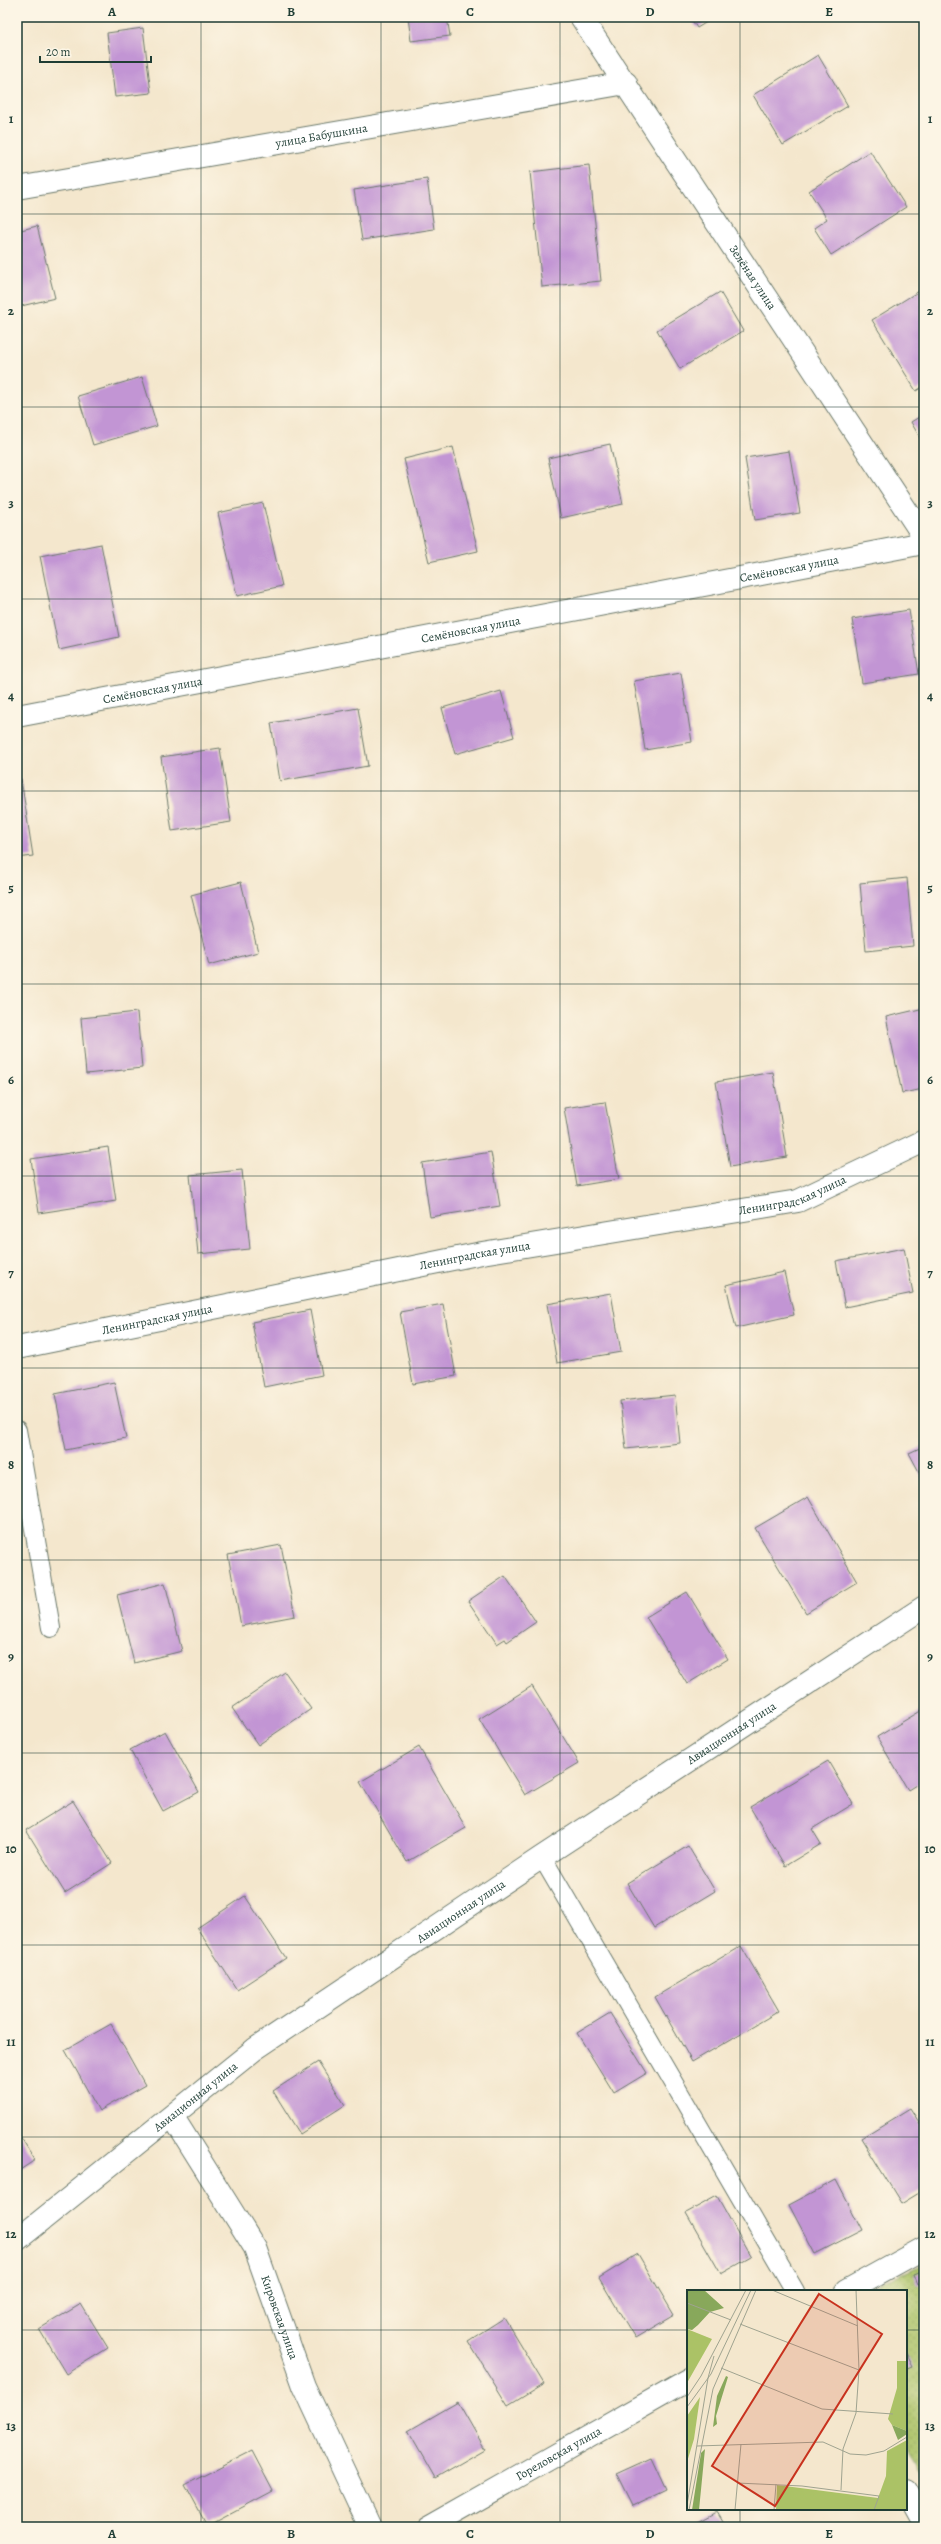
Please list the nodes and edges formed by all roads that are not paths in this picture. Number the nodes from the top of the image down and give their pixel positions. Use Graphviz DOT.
graph roads {
  1 [pos="581,17"];
  2 [pos="626,84"];
  3 [pos="17,188"];
  4 [pos="924,537"];
  5 [pos="924,543"];
  6 [pos="17,716"];
  7 [pos="924,1140"];
  8 [pos="17,1348"];
  9 [pos="17,1430"];
  10 [pos="924,1607"];
  11 [pos="51,1628"];
  12 [pos="542,1857"];
  13 [pos="173,2117"];
  14 [pos="17,2240"];
  15 [pos="924,2248"];
  16 [pos="794,2290"];
  17 [pos="848,2290"];
  18 [pos="687,2381"];
  19 [pos="907,2493"];
  20 [pos="924,2524"];
  21 [pos="370,2527"];
  22 [pos="429,2527"];
  1 -- 2 [label="street, Зелёная улица"];
  2 -- 3 [label="street, улица Бабушкина"];
  2 -- 4 [label="street, Зелёная улица"];
  5 -- 6 [label="street, Семёновская улица"];
  7 -- 8 [label="street, Ленинградская улица"];
  9 -- 11 [label="lane"];
  10 -- 12 [label="street, Авиационная улица"];
  12 -- 13 [label="street, Авиационная улица"];
  12 -- 16 [label="lane"];
  13 -- 14 [label="street, Авиационная улица"];
  13 -- 21 [label="street, Кировская улица"];
  15 -- 17 [label="street"];
  18 -- 22 [label="street, Гореловская улица"];
  19 -- 20 [label="street"];
}
